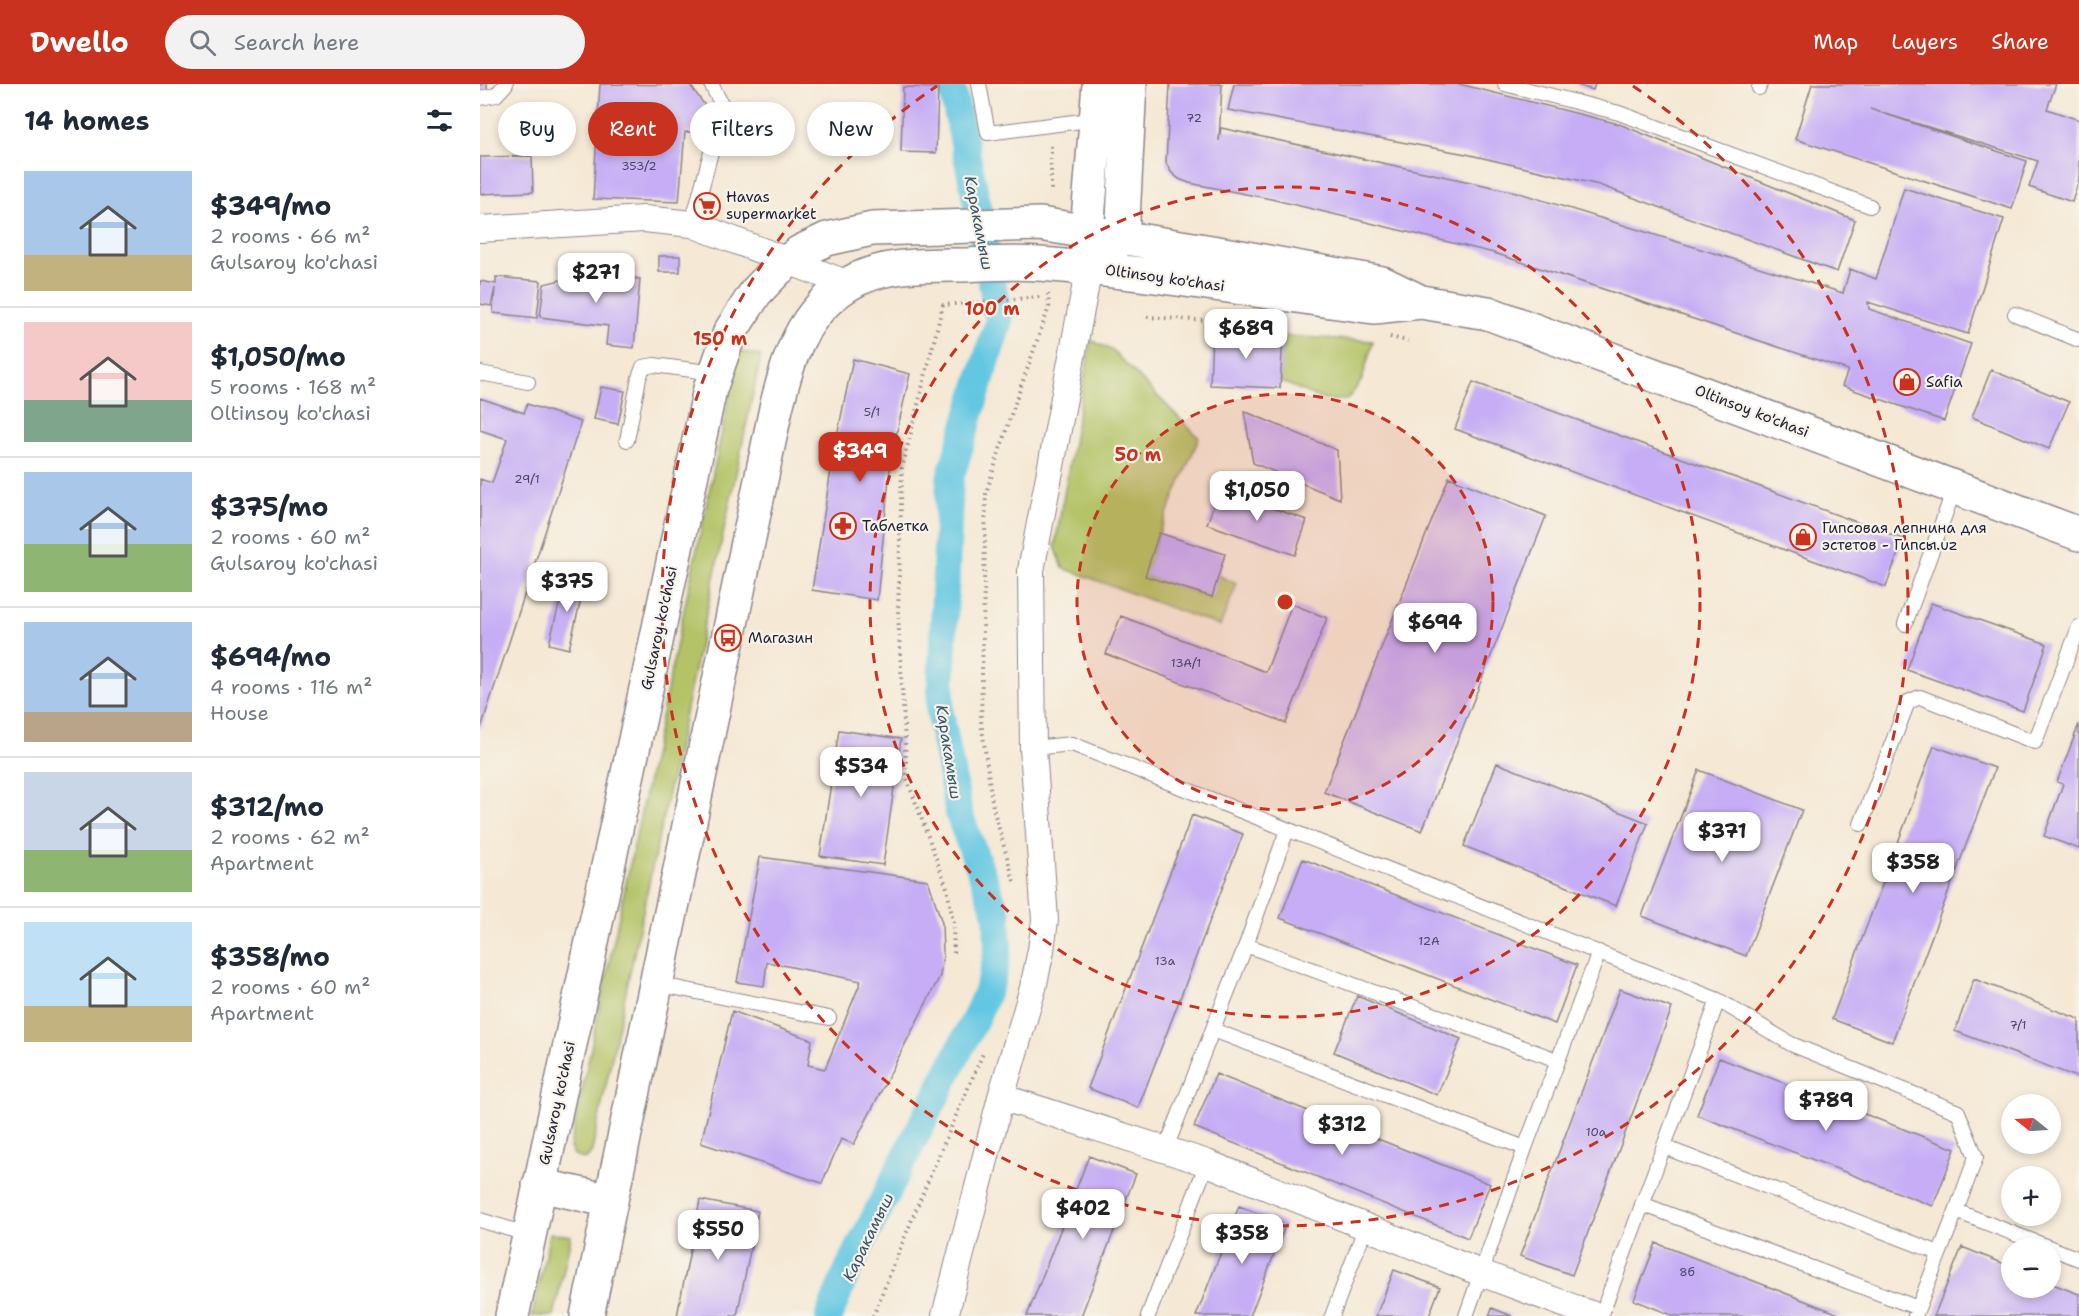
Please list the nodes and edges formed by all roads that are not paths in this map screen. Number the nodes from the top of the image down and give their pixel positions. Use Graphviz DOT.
graph roads {
  1 [pos="506,84"];
  2 [pos="711,84"];
  3 [pos="979,84"];
  4 [pos="1099,84"];
  5 [pos="1130,84"];
  6 [pos="1505,84"];
  7 [pos="480,98"];
  8 [pos="1097,119"];
  9 [pos="1870,206"];
  10 [pos="692,224"];
  11 [pos="480,230"];
  12 [pos="1087,232"];
  13 [pos="1122,238"];
  14 [pos="788,261"];
  15 [pos="1089,268"];
  16 [pos="848,284"];
  17 [pos="1421,302"];
  18 [pos="2015,314"];
  19 [pos="2079,340"];
  20 [pos="480,373"];
  21 [pos="715,373"];
  22 [pos="528,382"];
  23 [pos="627,440"];
  24 [pos="1955,488"];
  25 [pos="2079,534"];
  26 [pos="1905,624"];
  27 [pos="2079,627"];
  28 [pos="1033,748"];
  29 [pos="1861,824"];
  30 [pos="1287,830"];
  31 [pos="1246,945"];
  32 [pos="1599,952"];
  33 [pos="656,984"];
  34 [pos="1718,1000"];
  35 [pos="829,1018"];
  36 [pos="1213,1030"];
  37 [pos="1557,1060"];
  38 [pos="1001,1097"];
  39 [pos="1664,1147"];
  40 [pos="1166,1148"];
  41 [pos="1525,1148"];
  42 [pos="1207,1163"];
  43 [pos="539,1185"];
  44 [pos="611,1201"];
  45 [pos="1642,1204"];
  46 [pos="1956,1211"];
  47 [pos="480,1220"];
  48 [pos="1366,1226"];
  49 [pos="529,1235"];
  50 [pos="1939,1253"];
  51 [pos="2079,1259"];
  52 [pos="1481,1272"];
  53 [pos="1916,1312"];
  54 [pos="512,1316"];
  55 [pos="587,1316"];
  56 [pos="945,1316"];
  57 [pos="1148,1316"];
  58 [pos="1332,1316"];
  59 [pos="1466,1316"];
  60 [pos="1598,1316"];
  1 -- 7 [label="lane"];
  2 -- 10 [label="lane"];
  3 -- 8 [label="lane"];
  4 -- 8 [label="main road"];
  5 -- 13 [label="main road"];
  6 -- 9 [label="lane"];
  8 -- 12 [label="main road"];
  10 -- 11 [label="street"];
  10 -- 14 [label="street"];
  12 -- 13 [label="main road, Gulsaroy ko'chasi"];
  12 -- 14 [label="main road, Gulsaroy ko'chasi"];
  12 -- 15 [label="main road"];
  13 -- 15 [label="main road"];
  13 -- 17 [label="main road, Oltinsoy ko'chasi"];
  14 -- 16 [label="street"];
  14 -- 21 [label="main road, Gulsaroy ko'chasi"];
  15 -- 16 [label="main road"];
  15 -- 17 [label="main road, Oltinsoy ko'chasi"];
  15 -- 28 [label="street"];
  16 -- 33 [label="main road"];
  17 -- 24 [label="main road, Oltinsoy ko'chasi"];
  18 -- 19 [label="lane"];
  20 -- 22 [label="lane"];
  21 -- 23 [label="lane"];
  21 -- 43 [label="main road, Gulsaroy ko'chasi"];
  24 -- 25 [label="main road, Oltinsoy ko'chasi"];
  24 -- 26 [label="lane"];
  27 -- 29 [label="lane"];
  28 -- 30 [label="lane"];
  28 -- 38 [label="street"];
  30 -- 31 [label="lane"];
  30 -- 32 [label="lane"];
  31 -- 36 [label="lane"];
  31 -- 37 [label="lane"];
  32 -- 34 [label="lane"];
  32 -- 37 [label="lane"];
  33 -- 35 [label="lane"];
  33 -- 44 [label="main road"];
  34 -- 39 [label="lane"];
  34 -- 46 [label="lane"];
  36 -- 40 [label="lane"];
  36 -- 41 [label="lane"];
  37 -- 41 [label="lane"];
  38 -- 40 [label="street"];
  38 -- 56 [label="street"];
  39 -- 45 [label="lane"];
  39 -- 50 [label="lane"];
  40 -- 42 [label="street"];
  41 -- 52 [label="lane"];
  42 -- 48 [label="street"];
  42 -- 57 [label="lane"];
  43 -- 44 [label="main road"];
  43 -- 49 [label="main road, Gulsaroy ko'chasi"];
  44 -- 55 [label="main road"];
  45 -- 53 [label="lane"];
  45 -- 60 [label="lane"];
  46 -- 50 [label="lane"];
  46 -- 51 [label="lane"];
  47 -- 49 [label="lane"];
  48 -- 52 [label="street"];
  48 -- 58 [label="lane"];
  49 -- 54 [label="main road, Gulsaroy ko'chasi"];
  50 -- 53 [label="lane"];
  52 -- 59 [label="lane"];
  52 -- 60 [label="street"];
}
